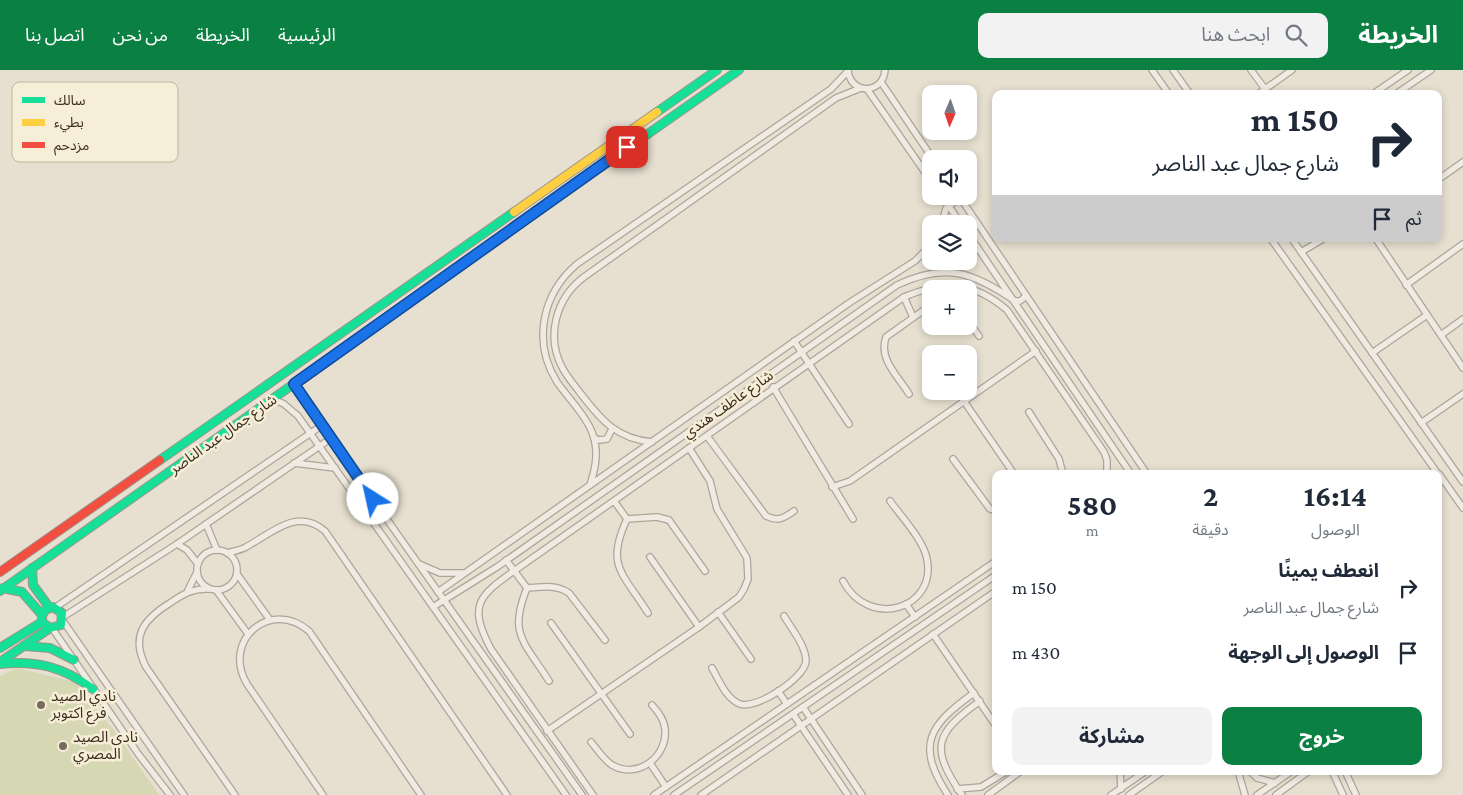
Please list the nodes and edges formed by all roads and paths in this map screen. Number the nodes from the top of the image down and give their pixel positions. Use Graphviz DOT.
graph roads {
  1 [pos="717,70"];
  2 [pos="739,70"];
  3 [pos="848,70"];
  4 [pos="885,70"];
  5 [pos="1152,70"];
  6 [pos="1173,70"];
  7 [pos="1252,70"];
  8 [pos="1292,70"];
  9 [pos="1408,70"];
  10 [pos="1431,70"];
  11 [pos="882,82"];
  12 [pos="864,89"];
  13 [pos="1265,89"];
  14 [pos="1166,90"];
  15 [pos="1187,90"];
  16 [pos="1380,90"];
  17 [pos="1402,90"];
  18 [pos="631,131"];
  19 [pos="638,140"];
  20 [pos="611,145"];
  21 [pos="927,150"];
  22 [pos="617,155"];
  23 [pos="1463,162"];
  24 [pos="922,169"];
  25 [pos="1442,177"];
  26 [pos="948,205"];
  27 [pos="964,205"];
  28 [pos="944,215"];
  29 [pos="955,215"];
  30 [pos="1273,242"];
  31 [pos="1294,242"];
  32 [pos="1318,242"];
  33 [pos="1378,242"];
  34 [pos="1463,244"];
  35 [pos="977,246"];
  36 [pos="1301,252"];
  37 [pos="922,254"];
  38 [pos="1406,285"];
  39 [pos="1026,296"];
  40 [pos="904,297"];
  41 [pos="1015,301"];
  42 [pos="922,311"];
  43 [pos="1427,315"];
  44 [pos="913,317"];
  45 [pos="1463,319"];
  46 [pos="977,333"];
  47 [pos="1440,334"];
  48 [pos="979,336"];
  49 [pos="794,342"];
  50 [pos="801,352"];
  51 [pos="1036,352"];
  52 [pos="1372,353"];
  53 [pos="809,362"];
  54 [pos="1463,368"];
  55 [pos="294,384"];
  56 [pos="773,387"];
  57 [pos="909,394"];
  58 [pos="1463,394"];
  59 [pos="273,399"];
  60 [pos="964,402"];
  61 [pos="1028,412"];
  62 [pos="1421,423"];
  63 [pos="849,424"];
  64 [pos="321,426"];
  65 [pos="612,429"];
  66 [pos="309,434"];
  67 [pos="707,436"];
  68 [pos="594,438"];
  69 [pos="330,439"];
  70 [pos="652,442"];
  71 [pos="318,446"];
  72 [pos="689,448"];
  73 [pos="953,459"];
  74 [pos="294,463"];
  75 [pos="335,468"];
  76 [pos="1011,470"];
  77 [pos="1062,470"];
  78 [pos="1107,470"];
  79 [pos="1128,470"];
  80 [pos="1143,470"];
  81 [pos="1436,470"];
  82 [pos="1442,478"];
  83 [pos="1463,482"];
  84 [pos="590,485"];
  85 [pos="832,487"];
  86 [pos="614,501"];
  87 [pos="890,501"];
  88 [pos="1463,508"];
  89 [pos="992,510"];
  90 [pos="794,511"];
  91 [pos="627,519"];
  92 [pos="853,520"];
  93 [pos="206,524"];
  94 [pos="177,544"];
  95 [pos="244,549"];
  96 [pos="217,550"];
  97 [pos="227,553"];
  98 [pos="650,557"];
  99 [pos="506,560"];
  100 [pos="417,563"];
  101 [pos="198,564"];
  102 [pos="236,564"];
  103 [pos="992,565"];
  104 [pos="32,568"];
  105 [pos="514,570"];
  106 [pos="197,571"];
  107 [pos="704,571"];
  108 [pos="0,572"];
  109 [pos="465,573"];
  110 [pos="237,574"];
  111 [pos="992,577"];
  112 [pos="453,581"];
  113 [pos="843,581"];
  114 [pos="528,588"];
  115 [pos="213,589"];
  116 [pos="2,590"];
  117 [pos="188,590"];
  118 [pos="459,591"];
  119 [pos="438,592"];
  120 [pos="992,594"];
  121 [pos="443,600"];
  122 [pos="906,604"];
  123 [pos="52,607"];
  124 [pos="433,607"];
  125 [pos="718,612"];
  126 [pos="648,613"];
  127 [pos="784,616"];
  128 [pos="915,617"];
  129 [pos="42,618"];
  130 [pos="63,619"];
  131 [pos="270,620"];
  132 [pos="551,623"];
  133 [pos="699,627"];
  134 [pos="51,628"];
  135 [pos="248,634"];
  136 [pos="933,634"];
  137 [pos="605,640"];
  138 [pos="24,646"];
  139 [pos="0,648"];
  140 [pos="751,659"];
  141 [pos="74,660"];
  142 [pos="0,663"];
  143 [pos="712,668"];
  144 [pos="549,681"];
  145 [pos="93,689"];
  146 [pos="778,691"];
  147 [pos="974,693"];
  148 [pos="601,694"];
  149 [pos="980,701"];
  150 [pos="787,704"];
  151 [pos="652,705"];
  152 [pos="803,707"];
  153 [pos="793,714"];
  154 [pos="810,718"];
  155 [pos="992,720"];
  156 [pos="800,725"];
  157 [pos="547,731"];
  158 [pos="630,734"];
  159 [pos="591,742"];
  160 [pos="150,748"];
  161 [pos="139,755"];
  162 [pos="650,763"];
  163 [pos="1000,775"];
  164 [pos="1016,775"];
  165 [pos="1120,775"];
  166 [pos="1140,775"];
  167 [pos="1157,775"];
  168 [pos="1239,775"];
  169 [pos="1254,775"];
  170 [pos="1286,775"];
  171 [pos="1304,775"];
  172 [pos="1334,775"];
  173 [pos="1347,775"];
  174 [pos="1275,783"];
  175 [pos="666,787"];
  176 [pos="957,789"];
  177 [pos="1120,789"];
  178 [pos="170,795"];
  179 [pos="184,795"];
  180 [pos="235,795"];
  181 [pos="323,795"];
  182 [pos="422,795"];
  183 [pos="507,795"];
  184 [pos="566,795"];
  185 [pos="582,795"];
  186 [pos="592,795"];
  187 [pos="654,795"];
  188 [pos="674,795"];
  189 [pos="701,795"];
  190 [pos="848,795"];
  191 [pos="862,795"];
  192 [pos="948,795"];
  193 [pos="962,795"];
  194 [pos="988,795"];
  195 [pos="1111,795"];
  196 [pos="1129,795"];
  197 [pos="1245,795"];
  198 [pos="1257,795"];
  199 [pos="1276,795"];
  200 [pos="1343,795"];
  201 [pos="1356,795"];
  1 -- 18 [label="main road, شارع جمال عبد الناصر"];
  2 -- 19 [label="main road, شارع جمال عبد الناصر"];
  3 -- 12 [label="street"];
  3 -- 68 [label="street"];
  4 -- 11 [label="street"];
  5 -- 14 [label="street"];
  6 -- 15 [label="street"];
  7 -- 13 [label="street"];
  8 -- 13 [label="street"];
  9 -- 16 [label="street"];
  10 -- 17 [label="street"];
  11 -- 12 [label="street"];
  11 -- 21 [label="street"];
  12 -- 24 [label="street"];
  12 -- 65 [label="street"];
  18 -- 19 [label="main road"];
  18 -- 20 [label="main road, شارع جمال عبد الناصر"];
  19 -- 22 [label="main road, شارع جمال عبد الناصر"];
  20 -- 22 [label="main road"];
  20 -- 108 [label="main road, شارع جمال عبد الناصر"];
  22 -- 55 [label="main road, شارع جمال عبد الناصر"];
  23 -- 25 [label="street"];
  26 -- 28 [label="street"];
  26 -- 29 [label="street"];
  27 -- 39 [label="street"];
  30 -- 81 [label="street"];
  31 -- 36 [label="street"];
  32 -- 36 [label="street"];
  33 -- 38 [label="street"];
  34 -- 38 [label="street"];
  35 -- 41 [label="street"];
  36 -- 52 [label="street"];
  37 -- 49 [label="street, شارع عاطف هندي"];
  38 -- 43 [label="street"];
  39 -- 41 [label="street"];
  39 -- 80 [label="street"];
  40 -- 44 [label="street"];
  40 -- 51 [label="street"];
  40 -- 53 [label="street"];
  41 -- 50 [label="street, شارع عاطف هندي"];
  41 -- 79 [label="street"];
  42 -- 44 [label="street"];
  43 -- 47 [label="street"];
  43 -- 52 [label="street"];
  44 -- 57 [label="street"];
  45 -- 47 [label="street"];
  46 -- 48 [label="street"];
  47 -- 54 [label="street"];
  49 -- 50 [label="street"];
  49 -- 70 [label="street, شارع عاطف هندي"];
  50 -- 53 [label="street"];
  50 -- 99 [label="street, شارع عاطف هندي"];
  51 -- 60 [label="street"];
  51 -- 78 [label="street"];
  52 -- 62 [label="street"];
  53 -- 56 [label="street"];
  53 -- 63 [label="street"];
  55 -- 59 [label="main road, شارع جمال عبد الناصر"];
  55 -- 64 [label="street"];
  56 -- 67 [label="street"];
  56 -- 85 [label="street"];
  58 -- 62 [label="street"];
  59 -- 66 [label="street"];
  59 -- 104 [label="main road, شارع جمال عبد الناصر"];
  60 -- 76 [label="street"];
  60 -- 85 [label="street"];
  61 -- 77 [label="street"];
  62 -- 83 [label="street"];
  64 -- 66 [label="street"];
  64 -- 69 [label="street"];
  65 -- 68 [label="street"];
  65 -- 70 [label="street"];
  66 -- 71 [label="street"];
  66 -- 123 [label="street"];
  67 -- 72 [label="street"];
  67 -- 90 [label="street"];
  68 -- 84 [label="street"];
  69 -- 71 [label="street"];
  69 -- 100 [label="street"];
  70 -- 84 [label="street, شارع عاطف هندي"];
  71 -- 74 [label="street"];
  71 -- 75 [label="street"];
  72 -- 86 [label="street"];
  72 -- 125 [label="street"];
  73 -- 89 [label="street"];
  74 -- 75 [label="street"];
  74 -- 93 [label="street"];
  75 -- 124 [label="street"];
  82 -- 88 [label="street"];
  84 -- 109 [label="street, شارع عاطف هندي"];
  85 -- 92 [label="street"];
  86 -- 91 [label="street"];
  86 -- 105 [label="street"];
  87 -- 122 [label="street"];
  91 -- 107 [label="street"];
  91 -- 126 [label="street"];
  93 -- 94 [label="street"];
  93 -- 96 [label="street"];
  94 -- 101 [label="street"];
  94 -- 130 [label="street"];
  95 -- 97 [label="street"];
  95 -- 102 [label="street"];
  95 -- 183 [label="street"];
  96 -- 97 [label="street"];
  96 -- 101 [label="street"];
  97 -- 102 [label="street"];
  98 -- 133 [label="street"];
  99 -- 105 [label="street"];
  99 -- 118 [label="street, شارع عاطف هندي"];
  100 -- 109 [label="street"];
  100 -- 119 [label="street"];
  101 -- 106 [label="street"];
  102 -- 110 [label="street"];
  103 -- 128 [label="street"];
  104 -- 116 [label="main road, شارع جمال عبد الناصر"];
  104 -- 123 [label="main road"];
  105 -- 114 [label="street"];
  105 -- 157 [label="street"];
  106 -- 115 [label="street"];
  106 -- 117 [label="street"];
  109 -- 112 [label="street, شارع عاطف هندي"];
  110 -- 115 [label="street"];
  110 -- 131 [label="street"];
  111 -- 152 [label="street"];
  112 -- 118 [label="street"];
  112 -- 119 [label="street, شارع عاطف هندي"];
  113 -- 122 [label="street"];
  114 -- 137 [label="street"];
  114 -- 144 [label="street"];
  115 -- 117 [label="street"];
  115 -- 135 [label="street"];
  116 -- 129 [label="main road"];
  117 -- 180 [label="street"];
  118 -- 121 [label="street, شارع عاطف هندي"];
  119 -- 121 [label="street"];
  120 -- 136 [label="street"];
  121 -- 124 [label="street, شارع عاطف هندي"];
  121 -- 185 [label="street"];
  122 -- 128 [label="street"];
  123 -- 129 [label="main road"];
  123 -- 130 [label="main road"];
  124 -- 184 [label="street"];
  125 -- 133 [label="street"];
  125 -- 140 [label="street"];
  127 -- 146 [label="street"];
  128 -- 150 [label="street"];
  129 -- 134 [label="main road"];
  129 -- 139 [label="main road"];
  130 -- 134 [label="main road"];
  130 -- 160 [label="street"];
  131 -- 135 [label="street"];
  131 -- 182 [label="street"];
  132 -- 148 [label="street"];
  133 -- 148 [label="street"];
  134 -- 138 [label="main road"];
  134 -- 141 [label="street"];
  135 -- 181 [label="street"];
  136 -- 147 [label="street"];
  136 -- 154 [label="street"];
  138 -- 141 [label="main road"];
  138 -- 142 [label="main road"];
  141 -- 145 [label="street"];
  142 -- 145 [label="main road"];
  143 -- 146 [label="street"];
  145 -- 161 [label="street"];
  146 -- 150 [label="street"];
  147 -- 149 [label="street"];
  147 -- 192 [label="street"];
  148 -- 157 [label="street"];
  148 -- 158 [label="street"];
  149 -- 155 [label="street"];
  149 -- 176 [label="street"];
  150 -- 175 [label="street"];
  151 -- 162 [label="street"];
  152 -- 153 [label="street"];
  152 -- 154 [label="street"];
  153 -- 156 [label="street"];
  153 -- 188 [label="street"];
  154 -- 156 [label="street"];
  154 -- 191 [label="street"];
  156 -- 189 [label="street"];
  156 -- 190 [label="street"];
  157 -- 186 [label="street"];
  159 -- 162 [label="street"];
  160 -- 161 [label="street"];
  160 -- 179 [label="street"];
  161 -- 178 [label="street"];
  162 -- 175 [label="street"];
  163 -- 176 [label="street"];
  164 -- 194 [label="street"];
  165 -- 177 [label="street"];
  166 -- 177 [label="street"];
  167 -- 196 [label="street"];
  168 -- 197 [label="street"];
  169 -- 174 [label="street"];
  170 -- 174 [label="street"];
  171 -- 199 [label="street"];
  172 -- 200 [label="street"];
  173 -- 201 [label="street"];
  174 -- 198 [label="street"];
  175 -- 187 [label="street"];
  176 -- 193 [label="street"];
  177 -- 195 [label="street"];
}
